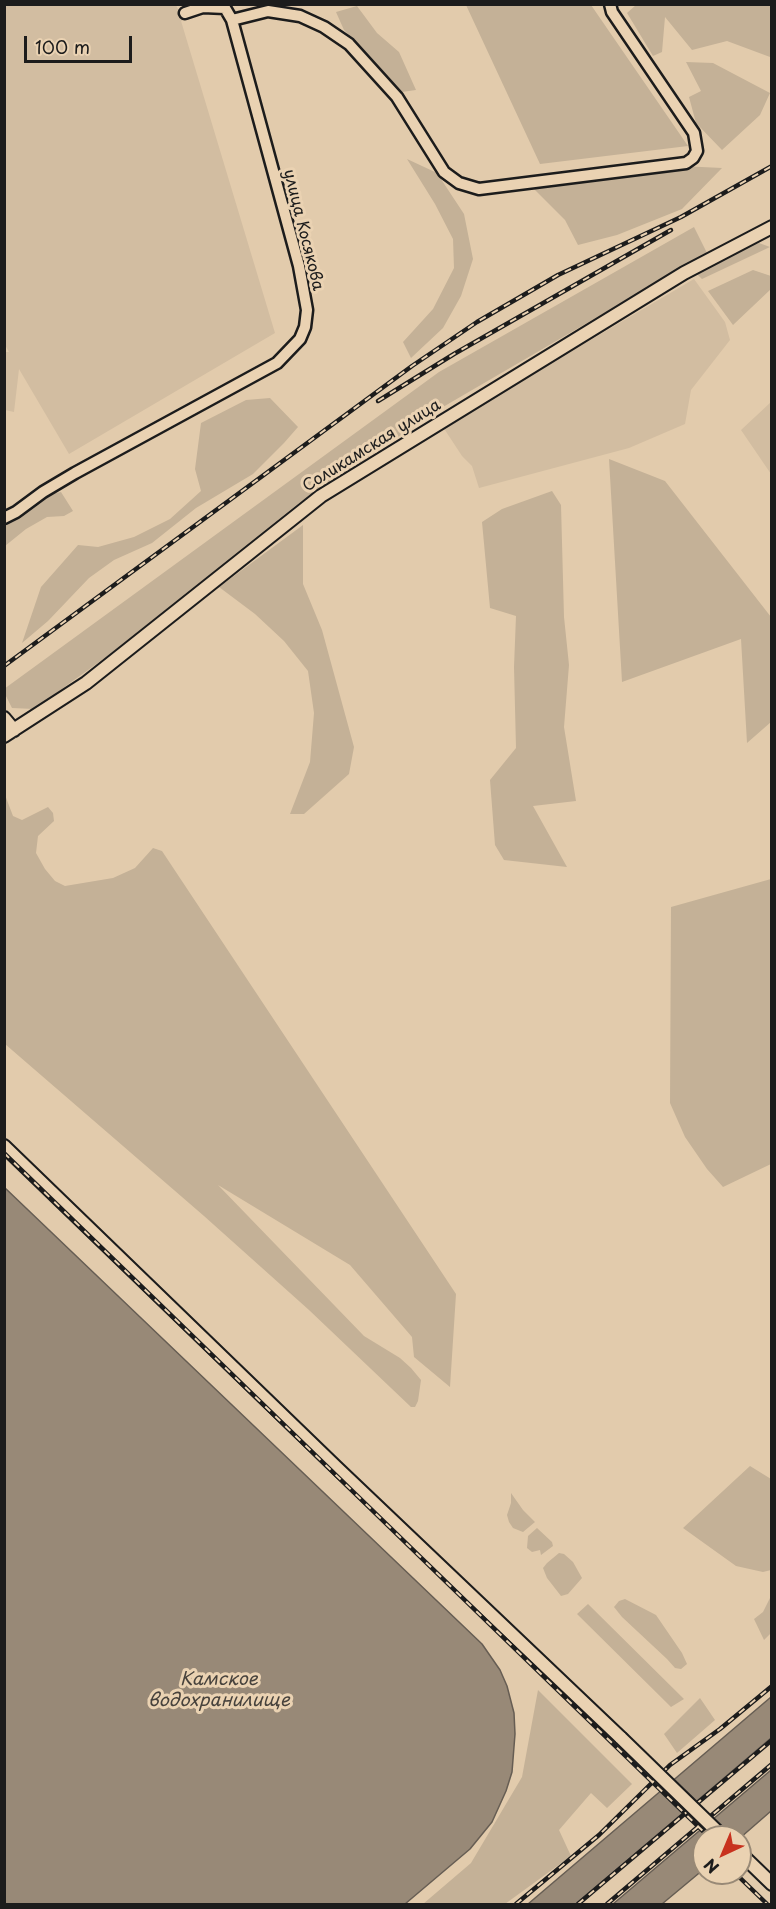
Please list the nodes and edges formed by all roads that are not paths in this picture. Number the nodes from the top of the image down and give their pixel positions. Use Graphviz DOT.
graph roads {
  1 [pos="610,4"];
  2 [pos="185,13"];
  3 [pos="232,20"];
  4 [pos="771,226"];
  5 [pos="4,518"];
  6 [pos="4,718"];
  7 [pos="9,733"];
  8 [pos="4,1146"];
  9 [pos="711,1825"];
  10 [pos="752,1865"];
  11 [pos="771,1884"];
  1 -- 3 [label="street"];
  2 -- 3 [label="street"];
  3 -- 5 [label="street, улица Косякова"];
  4 -- 7 [label="main road, Соликамская улица"];
  6 -- 7 [label="main road"];
  8 -- 9 [label="main road, bridge"];
  10 -- 11 [label="main road"];
}
